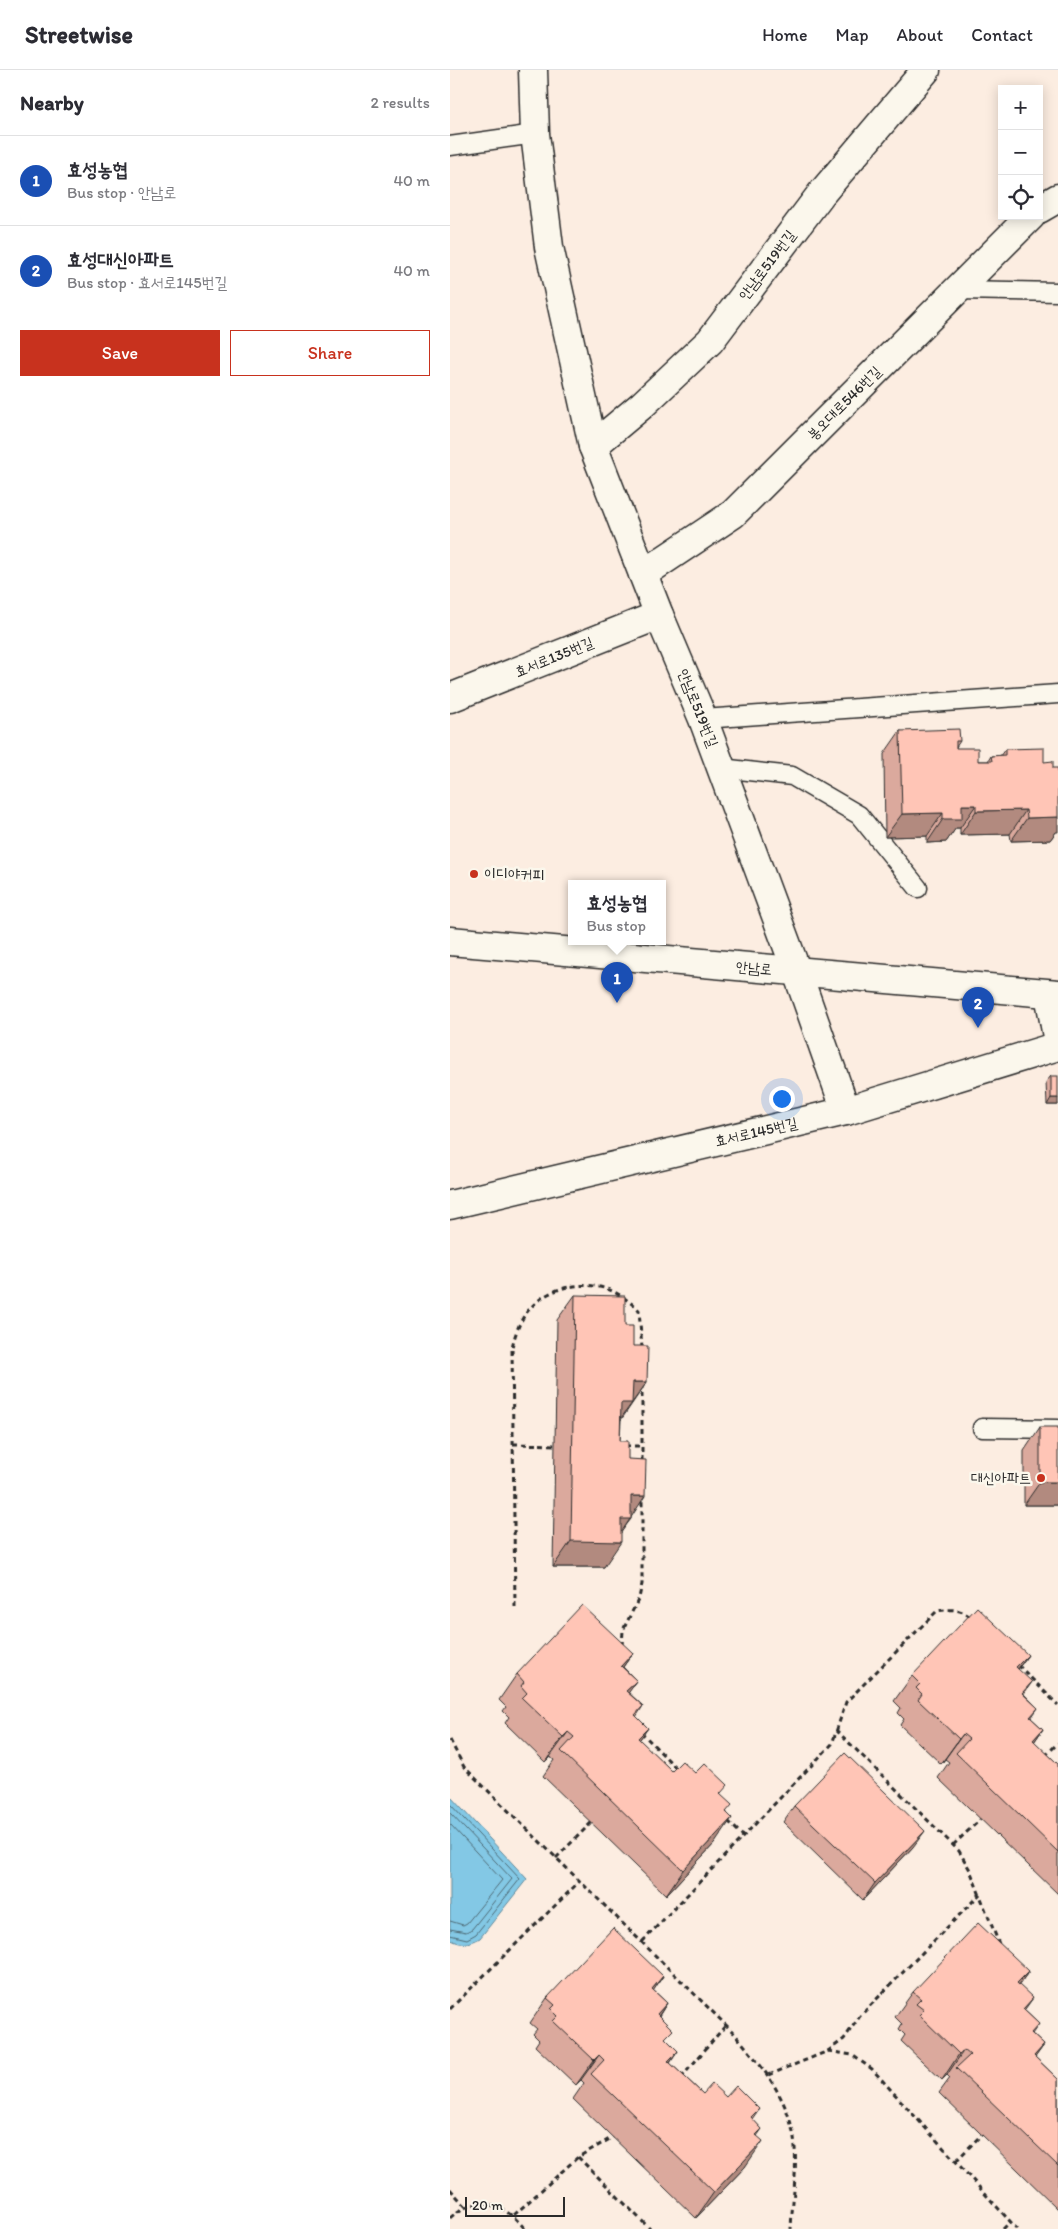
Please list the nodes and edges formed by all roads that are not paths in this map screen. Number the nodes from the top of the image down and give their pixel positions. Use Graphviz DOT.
graph roads {
  1 [pos="533,70"];
  2 [pos="926,70"];
  3 [pos="535,134"];
  4 [pos="450,146"];
  5 [pos="1058,198"];
  6 [pos="1043,207"];
  7 [pos="1027,220"];
  8 [pos="957,290"];
  9 [pos="1058,292"];
  10 [pos="593,446"];
  11 [pos="643,574"];
  12 [pos="659,615"];
  13 [pos="1058,694"];
  14 [pos="450,698"];
  15 [pos="703,719"];
  16 [pos="721,768"];
  17 [pos="918,888"];
  18 [pos="450,941"];
  19 [pos="797,972"];
  20 [pos="1054,994"];
  21 [pos="1058,1044"];
  22 [pos="846,1111"];
  23 [pos="450,1205"];
  24 [pos="982,1428"];
  25 [pos="1058,1429"];
  1 -- 3 [label="street, 안남로519번길"];
  2 -- 10 [label="street, 안남로519번길"];
  3 -- 4 [label="lane"];
  3 -- 10 [label="street, 안남로519번길"];
  5 -- 6 [label="street"];
  7 -- 8 [label="street, 봉오대로546번길"];
  8 -- 9 [label="lane"];
  8 -- 11 [label="street, 봉오대로546번길"];
  10 -- 11 [label="street, 안남로519번길"];
  11 -- 12 [label="street, 안남로519번길"];
  12 -- 14 [label="street, 효서로135번길"];
  12 -- 15 [label="street, 안남로519번길"];
  13 -- 15 [label="lane"];
  15 -- 16 [label="street, 안남로519번길"];
  16 -- 17 [label="lane"];
  16 -- 19 [label="street, 안남로519번길"];
  18 -- 19 [label="street, 안남로"];
  19 -- 20 [label="street, 안남로"];
  19 -- 22 [label="street, 안남로519번길"];
  20 -- 21 [label="street, 효서로145번길"];
  21 -- 22 [label="street, 효서로145번길"];
  22 -- 23 [label="street, 효서로145번길"];
  24 -- 25 [label="lane"];
}
